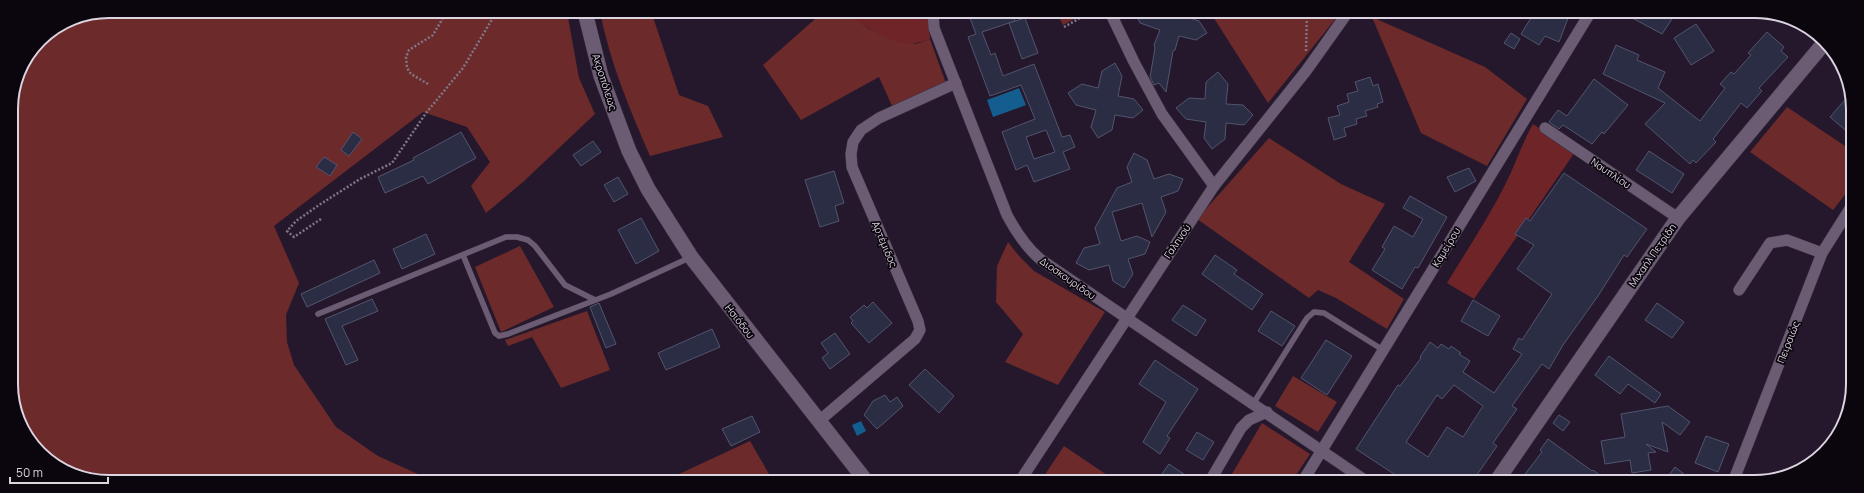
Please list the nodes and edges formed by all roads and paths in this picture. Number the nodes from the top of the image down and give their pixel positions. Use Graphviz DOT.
graph roads {
  1 [pos="443,18"];
  2 [pos="493,18"];
  3 [pos="586,18"];
  4 [pos="933,18"];
  5 [pos="1082,18"];
  6 [pos="1113,18"];
  7 [pos="1307,18"];
  8 [pos="1344,18"];
  9 [pos="1587,18"];
  10 [pos="1064,28"];
  11 [pos="1821,47"];
  12 [pos="1306,71"];
  13 [pos="956,83"];
  14 [pos="428,84"];
  15 [pos="1545,128"];
  16 [pos="629,152"];
  17 [pos="1214,186"];
  18 [pos="1846,215"];
  19 [pos="1678,218"];
  20 [pos="321,219"];
  21 [pos="1822,252"];
  22 [pos="463,254"];
  23 [pos="691,257"];
  24 [pos="1739,290"];
  25 [pos="595,300"];
  26 [pos="318,314"];
  27 [pos="1126,318"];
  28 [pos="1383,350"];
  29 [pos="1253,404"];
  30 [pos="1267,412"];
  31 [pos="819,421"];
  32 [pos="1322,450"];
  33 [pos="861,475"];
  34 [pos="1024,475"];
  35 [pos="1214,475"];
  36 [pos="1307,475"];
  37 [pos="1357,475"];
  38 [pos="1501,475"];
  39 [pos="1736,475"];
  1 -- 14 [label="path"];
  2 -- 20 [label="path"];
  3 -- 16 [label="street, Ακροπόλεως"];
  4 -- 13 [label="street, Διοσκουρίδου"];
  5 -- 10 [label="path"];
  6 -- 17 [label="street"];
  7 -- 12 [label="path"];
  8 -- 12 [label="street, Γαληνού"];
  9 -- 28 [label="street, Καμείρου"];
  11 -- 19 [label="street, Μιχαήλ Πετρίδη"];
  12 -- 17 [label="street, Γαληνού"];
  13 -- 27 [label="street, Διοσκουρίδου"];
  13 -- 31 [label="street, Αρτέμιδος"];
  15 -- 19 [label="street, Ναυπλίου"];
  16 -- 23 [label="street, Ησιόδου"];
  17 -- 27 [label="street, Γαληνού"];
  18 -- 21 [label="street, Πειραιώς"];
  19 -- 38 [label="street, Μιχαήλ Πετρίδη"];
  21 -- 24 [label="street"];
  21 -- 39 [label="street, Πειραιώς"];
  22 -- 25 [label="lane"];
  22 -- 25 [label="lane"];
  22 -- 26 [label="lane"];
  23 -- 25 [label="lane"];
  23 -- 31 [label="street, Ησιόδου"];
  27 -- 29 [label="street, Διοσκουρίδου"];
  27 -- 34 [label="street, Γαληνού"];
  28 -- 29 [label="lane"];
  28 -- 32 [label="street, Καμείρου"];
  29 -- 30 [label="street, Διοσκουρίδου"];
  30 -- 32 [label="street, Διοσκουρίδου"];
  30 -- 35 [label="street"];
  31 -- 33 [label="street, Ησιόδου"];
  32 -- 36 [label="street, Καμείρου"];
  32 -- 37 [label="street, Διοσκουρίδου"];
}
